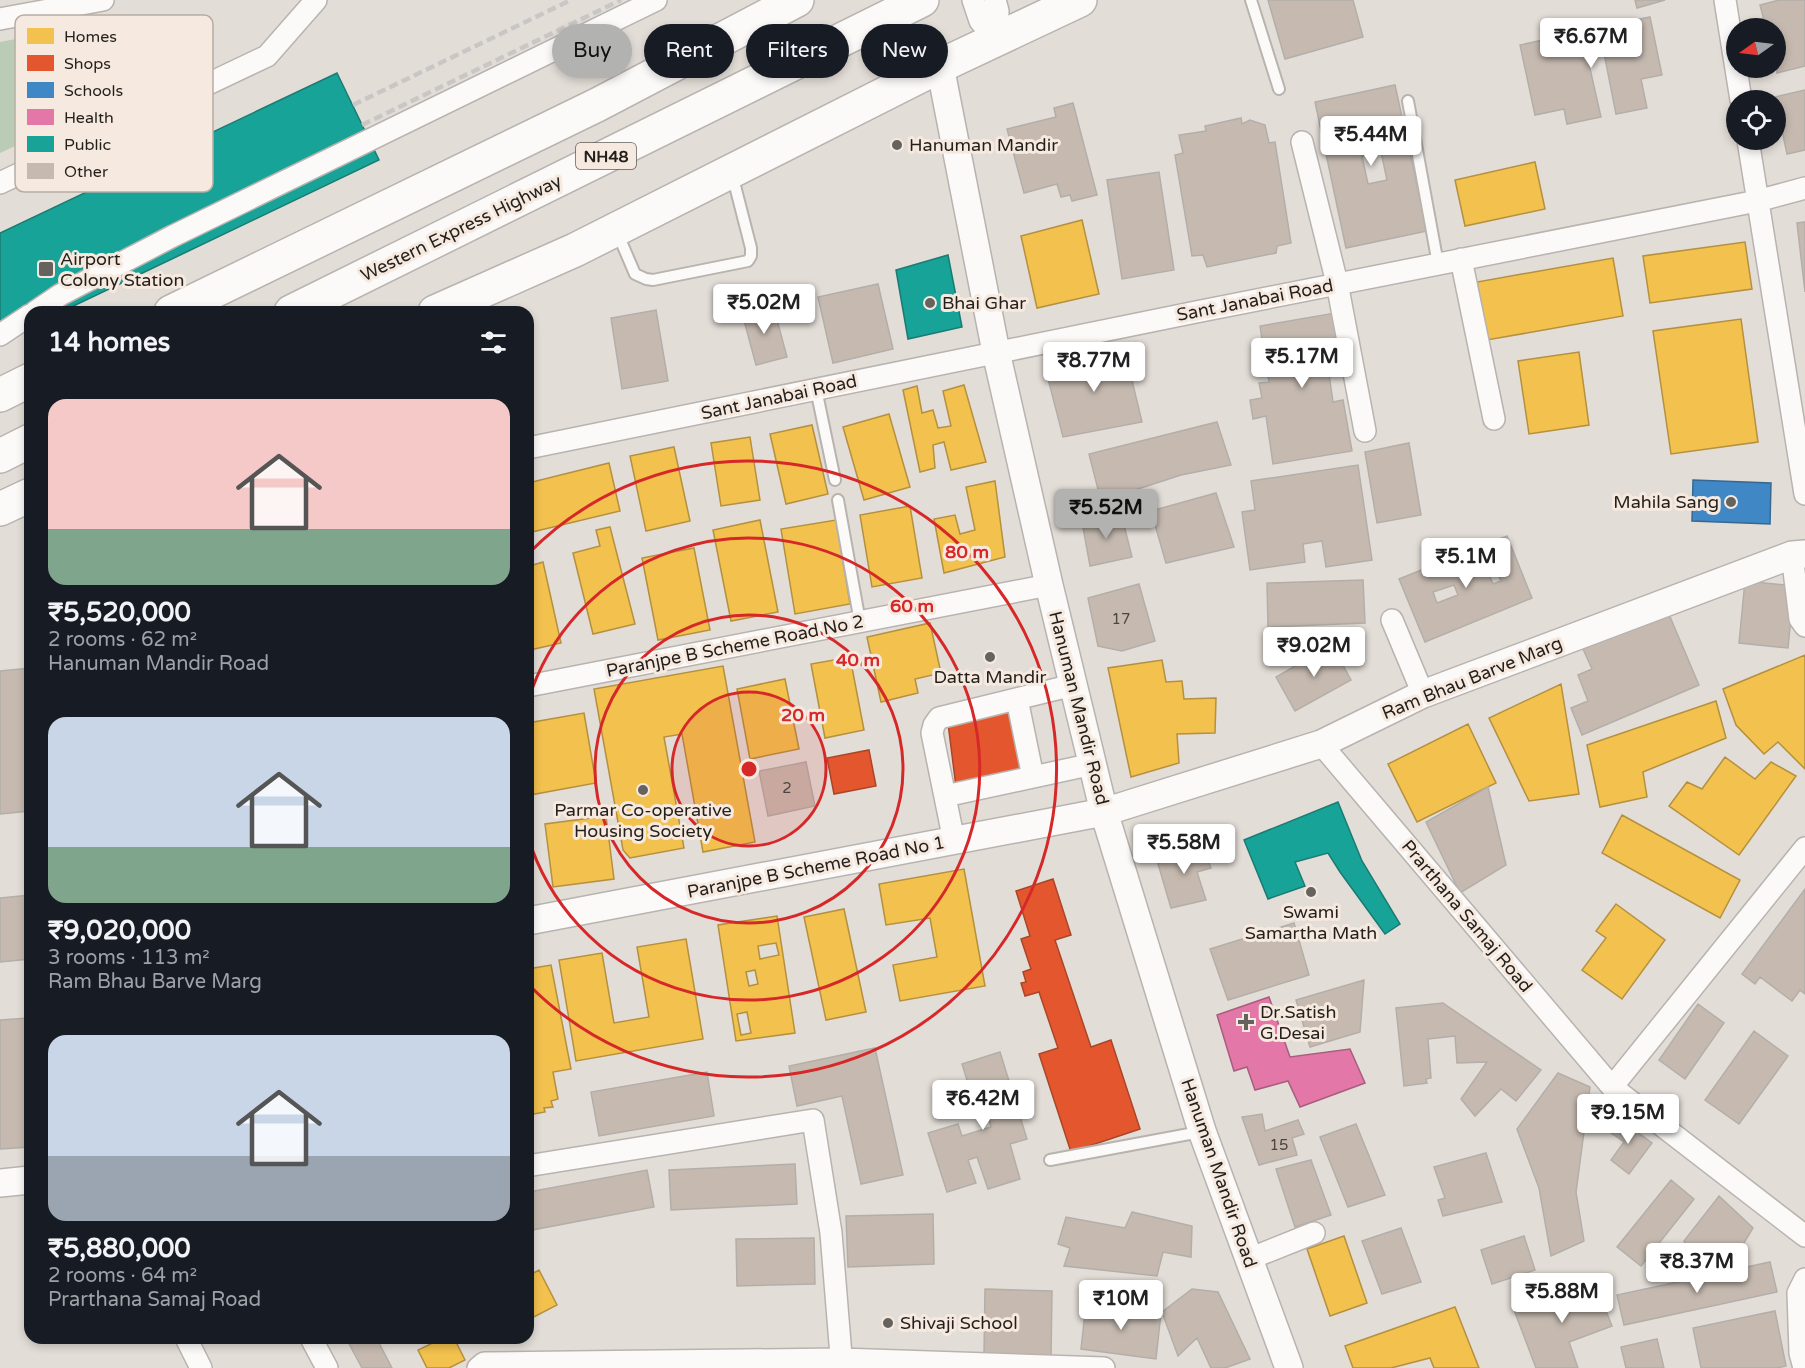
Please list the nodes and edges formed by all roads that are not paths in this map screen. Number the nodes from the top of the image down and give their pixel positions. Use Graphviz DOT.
graph roads {
  1 [pos="103,0"];
  2 [pos="316,0"];
  3 [pos="656,0"];
  4 [pos="796,0"];
  5 [pos="922,0"];
  6 [pos="973,0"];
  7 [pos="995,0"];
  8 [pos="1080,0"];
  9 [pos="1251,0"];
  10 [pos="1725,0"];
  11 [pos="22,15"];
  12 [pos="15,16"];
  13 [pos="0,19"];
  14 [pos="998,39"];
  15 [pos="948,62"];
  16 [pos="919,78"];
  17 [pos="942,78"];
  18 [pos="213,82"];
  19 [pos="1278,89"];
  20 [pos="1739,90"];
  21 [pos="1408,101"];
  22 [pos="1302,142"];
  23 [pos="1749,150"];
  24 [pos="15,176"];
  25 [pos="0,183"];
  26 [pos="731,183"];
  27 [pos="1805,188"];
  28 [pos="1757,201"];
  29 [pos="623,235"];
  30 [pos="1461,259"];
  31 [pos="1438,264"];
  32 [pos="1337,283"];
  33 [pos="43,306"];
  34 [pos="183,306"];
  35 [pos="303,306"];
  36 [pos="449,306"];
  37 [pos="24,319"];
  38 [pos="0,335"];
  39 [pos="996,352"];
  40 [pos="24,383"];
  41 [pos="816,389"];
  42 [pos="0,395"];
  43 [pos="1494,419"];
  44 [pos="1365,431"];
  45 [pos="24,444"];
  46 [pos="534,447"];
  47 [pos="0,456"];
  48 [pos="834,480"];
  49 [pos="1805,494"];
  50 [pos="24,498"];
  51 [pos="838,500"];
  52 [pos="0,509"];
  53 [pos="1799,554"];
  54 [pos="1049,585"];
  55 [pos="1392,620"];
  56 [pos="860,622"];
  57 [pos="1805,626"];
  58 [pos="534,685"];
  59 [pos="1073,685"];
  60 [pos="1423,694"];
  61 [pos="1017,699"];
  62 [pos="1321,744"];
  63 [pos="1093,764"];
  64 [pos="1033,777"];
  65 [pos="945,796"];
  66 [pos="1104,812"];
  67 [pos="954,841"];
  68 [pos="1805,848"];
  69 [pos="534,920"];
  70 [pos="1612,1087"];
  71 [pos="1202,1131"];
  72 [pos="1050,1160"];
  73 [pos="534,1165"];
  74 [pos="24,1181"];
  75 [pos="0,1183"];
  76 [pos="1314,1233"];
  77 [pos="1805,1236"];
  78 [pos="1249,1259"];
  79 [pos="1805,1279"];
  80 [pos="189,1344"];
  81 [pos="314,1344"];
  82 [pos="841,1364"];
  83 [pos="969,1366"];
  84 [pos="1027,1367"];
  85 [pos="201,1368"];
  86 [pos="327,1368"];
  87 [pos="478,1368"];
  88 [pos="1104,1368"];
  89 [pos="1289,1368"];
  90 [pos="1804,1368"];
  1 -- 11 [label="street"];
  2 -- 18 [label="street"];
  3 -- 33 [label="street"];
  4 -- 34 [label="main road, NH48"];
  5 -- 35 [label="main road, Western Express Highway / NH48"];
  6 -- 14 [label="street"];
  7 -- 14 [label="street"];
  8 -- 14 [label="main road"];
  9 -- 19 [label="lane"];
  10 -- 20 [label="street"];
  12 -- 13 [label="street"];
  14 -- 15 [label="main road"];
  16 -- 26 [label="main road"];
  17 -- 39 [label="street, Hanuman Mandir Road"];
  21 -- 31 [label="lane"];
  22 -- 32 [label="street"];
  23 -- 28 [label="street"];
  24 -- 25 [label="street"];
  26 -- 29 [label="main road"];
  26 -- 29 [label="lane"];
  27 -- 28 [label="street, Sant Janabai Road"];
  28 -- 30 [label="street, Sant Janabai Road"];
  28 -- 49 [label="street"];
  29 -- 36 [label="main road"];
  30 -- 31 [label="street, Sant Janabai Road"];
  30 -- 43 [label="street"];
  31 -- 32 [label="street, Sant Janabai Road"];
  32 -- 39 [label="street, Sant Janabai Road"];
  32 -- 44 [label="street"];
  37 -- 38 [label="street"];
  39 -- 41 [label="street, Sant Janabai Road"];
  39 -- 54 [label="street, Hanuman Mandir Road"];
  40 -- 42 [label="main road"];
  41 -- 46 [label="street, Sant Janabai Road"];
  41 -- 48 [label="lane"];
  45 -- 47 [label="main road"];
  50 -- 52 [label="main road"];
  51 -- 56 [label="lane"];
  53 -- 57 [label="street"];
  53 -- 60 [label="street, Ram Bhau Barve Marg"];
  54 -- 56 [label="street, Paranjpe B Scheme Road No 2"];
  54 -- 59 [label="street, Hanuman Mandir Road"];
  55 -- 60 [label="street"];
  56 -- 58 [label="street, Paranjpe B Scheme Road No 2"];
  59 -- 61 [label="street"];
  59 -- 63 [label="street, Hanuman Mandir Road"];
  60 -- 62 [label="street, Ram Bhau Barve Marg"];
  61 -- 64 [label="street"];
  61 -- 65 [label="street"];
  62 -- 66 [label="street, Ram Bhau Barve Marg"];
  62 -- 70 [label="street, Prarthana Samaj Road"];
  63 -- 64 [label="street"];
  63 -- 66 [label="street, Hanuman Mandir Road"];
  64 -- 65 [label="street"];
  65 -- 67 [label="street"];
  66 -- 67 [label="street, Paranjpe B Scheme Road No 1"];
  66 -- 71 [label="street, Hanuman Mandir Road"];
  67 -- 69 [label="street, Paranjpe B Scheme Road No 1"];
  68 -- 70 [label="street"];
  70 -- 77 [label="street, Prarthana Samaj Road"];
  71 -- 72 [label="lane"];
  71 -- 78 [label="street, Hanuman Mandir Road"];
  73 -- 82 [label="street"];
  74 -- 75 [label="street"];
  76 -- 78 [label="street"];
  78 -- 89 [label="street, Hanuman Mandir Road"];
  79 -- 90 [label="street"];
  80 -- 85 [label="street"];
  81 -- 86 [label="street"];
  82 -- 83 [label="street"];
  82 -- 87 [label="street"];
  83 -- 84 [label="street"];
  84 -- 88 [label="street"];
}
